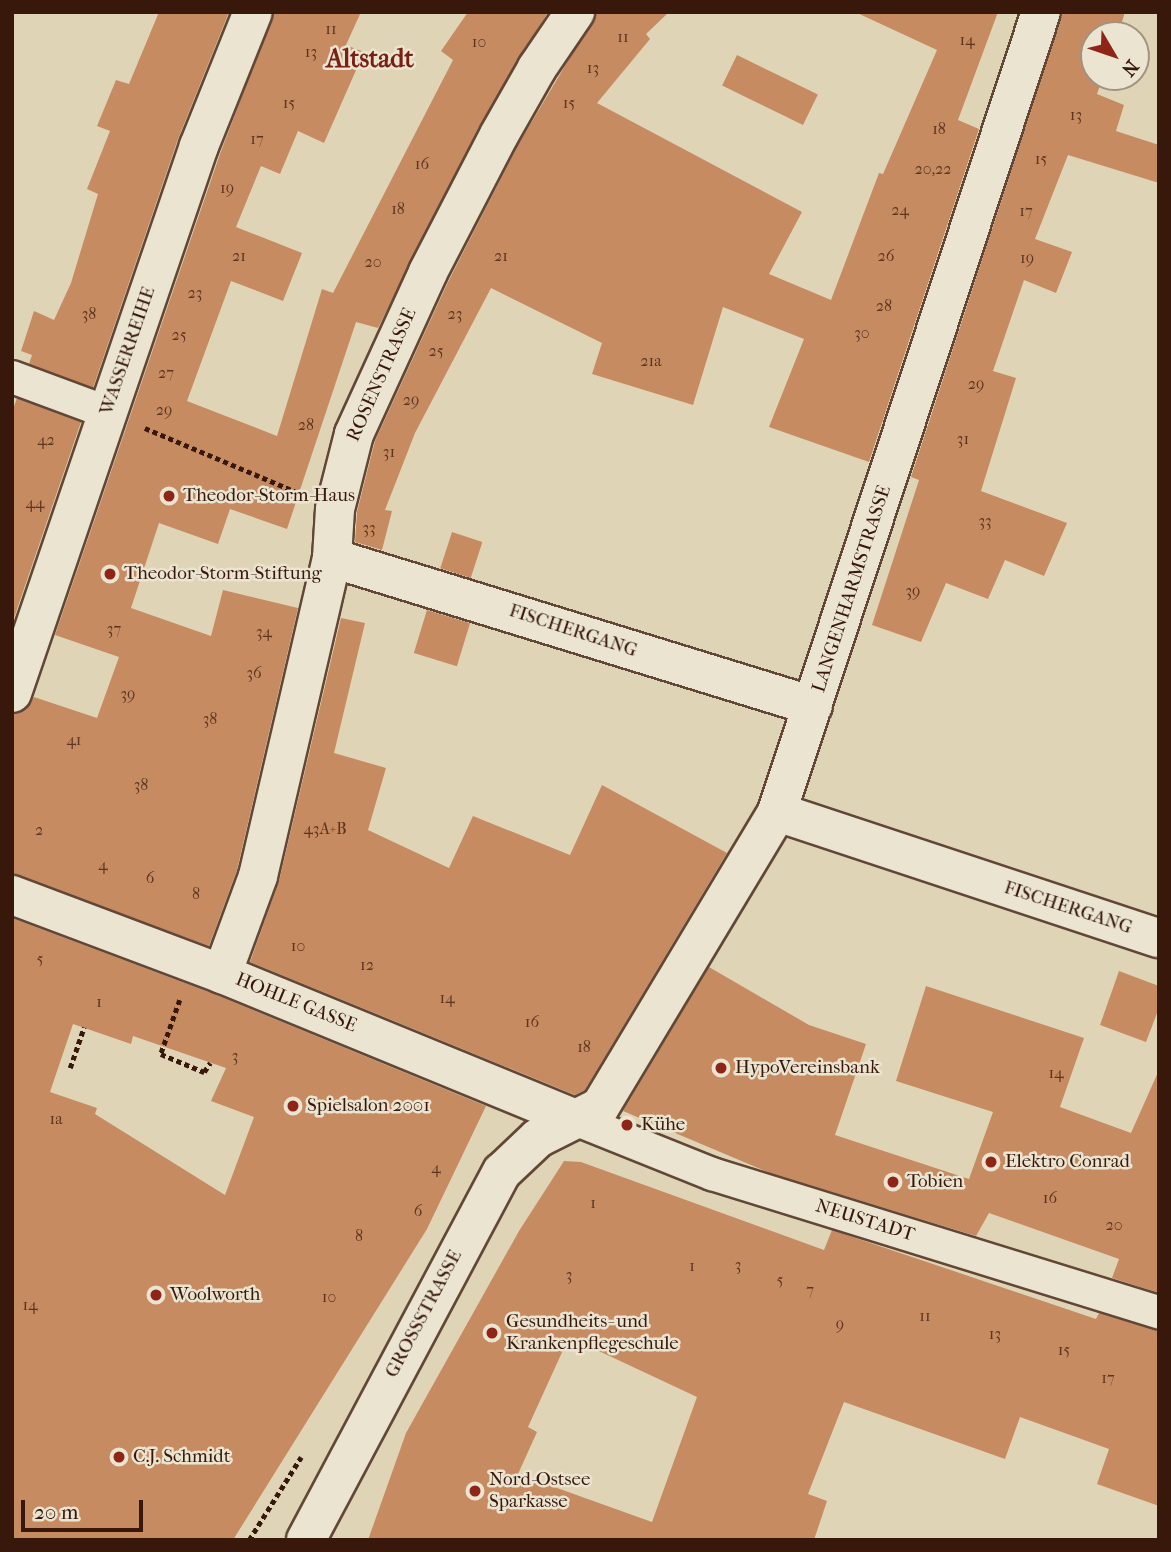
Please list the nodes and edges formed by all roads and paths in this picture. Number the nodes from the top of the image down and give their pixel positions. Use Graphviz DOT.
graph roads {
  1 [pos="253,12"];
  2 [pos="575,12"];
  3 [pos="1041,12"];
  4 [pos="12,377"];
  5 [pos="107,412"];
  6 [pos="335,509"];
  7 [pos="332,558"];
  8 [pos="12,693"];
  9 [pos="813,706"];
  10 [pos="777,812"];
  11 [pos="12,895"];
  12 [pos="1159,938"];
  13 [pos="208,968"];
  14 [pos="84,1027"];
  15 [pos="210,1063"];
  16 [pos="70,1068"];
  17 [pos="575,1119"];
  18 [pos="1159,1312"];
  19 [pos="306,1540"];
  1 -- 5 [label="street, WASSERREIHE"];
  2 -- 6 [label="street, ROSENSTRASSE"];
  3 -- 9 [label="street, LANGENHARMSTRASSE"];
  4 -- 5 [label="street"];
  5 -- 6 [label="path"];
  5 -- 8 [label="street, WASSERREIHE"];
  6 -- 7 [label="street, ROSENSTRASSE"];
  7 -- 9 [label="street, FISCHERGANG"];
  7 -- 13 [label="street, ROSENSTRASSE"];
  9 -- 10 [label="street, LANGENHARMSTRASSE"];
  10 -- 12 [label="street, FISCHERGANG"];
  10 -- 17 [label="street, LANGENHARMSTRASSE"];
  11 -- 13 [label="street, HOHLE GASSE"];
  13 -- 15 [label="path"];
  13 -- 17 [label="street, HOHLE GASSE"];
  14 -- 16 [label="path"];
  17 -- 18 [label="street, NEUSTADT"];
  17 -- 19 [label="street, GROSSSTRASSE"];
}
